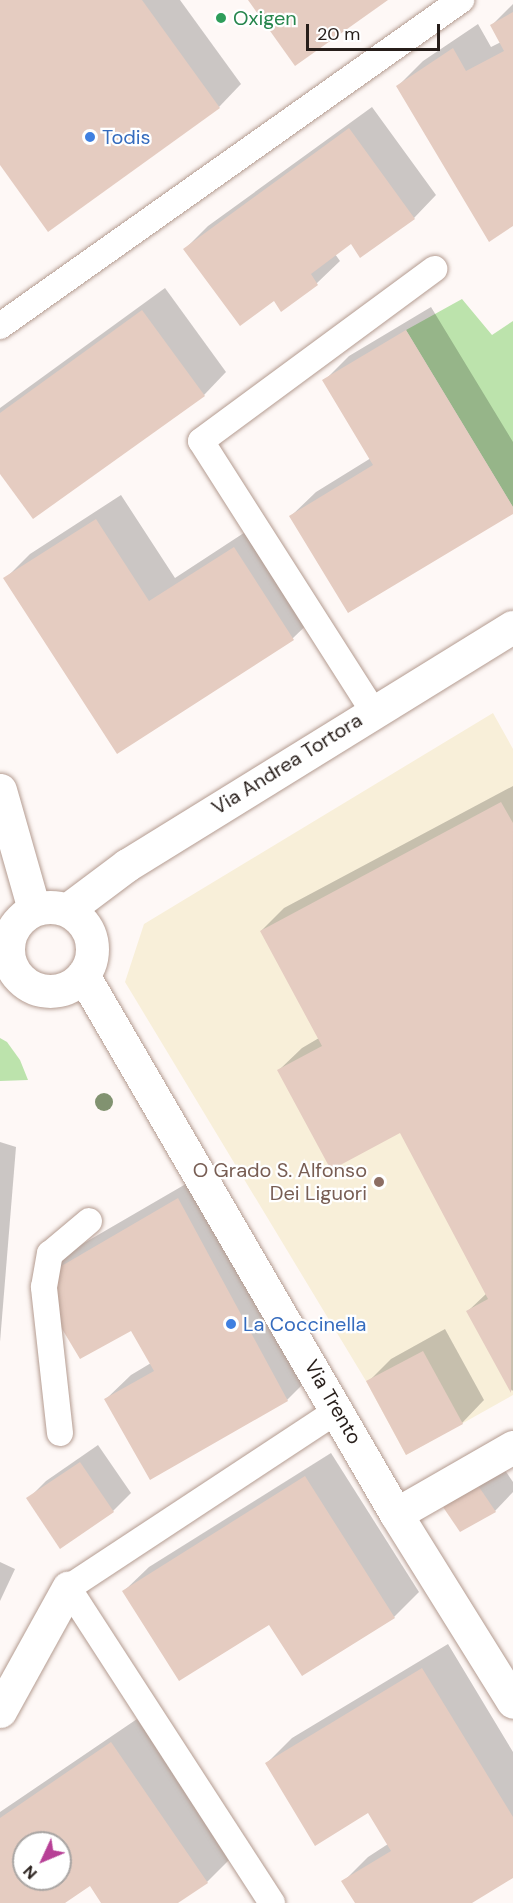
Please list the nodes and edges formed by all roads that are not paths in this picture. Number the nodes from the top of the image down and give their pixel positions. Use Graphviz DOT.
graph roads {
  1 [pos="461,0"];
  2 [pos="434,270"];
  3 [pos="0,326"];
  4 [pos="513,627"];
  5 [pos="373,711"];
  6 [pos="0,790"];
  7 [pos="34,909"];
  8 [pos="67,910"];
  9 [pos="6,972"];
  10 [pos="83,975"];
  11 [pos="89,1221"];
  12 [pos="338,1410"];
  13 [pos="60,1433"];
  14 [pos="513,1447"];
  15 [pos="396,1514"];
  16 [pos="68,1588"];
  17 [pos="513,1702"];
  18 [pos="0,1711"];
  19 [pos="272,1903"];
  1 -- 3 [label="lane"];
  2 -- 5 [label="lane"];
  4 -- 5 [label="street, Via Andrea Tortora"];
  5 -- 8 [label="street, Via Andrea Tortora"];
  6 -- 7 [label="street"];
  7 -- 8 [label="street"];
  7 -- 9 [label="street"];
  8 -- 10 [label="street"];
  9 -- 10 [label="street"];
  10 -- 12 [label="street, Via Trento"];
  11 -- 13 [label="lane"];
  12 -- 15 [label="street, Via Trento"];
  12 -- 16 [label="lane"];
  14 -- 15 [label="street"];
  15 -- 17 [label="street, Via Trento"];
  16 -- 18 [label="street"];
  16 -- 19 [label="lane"];
}
